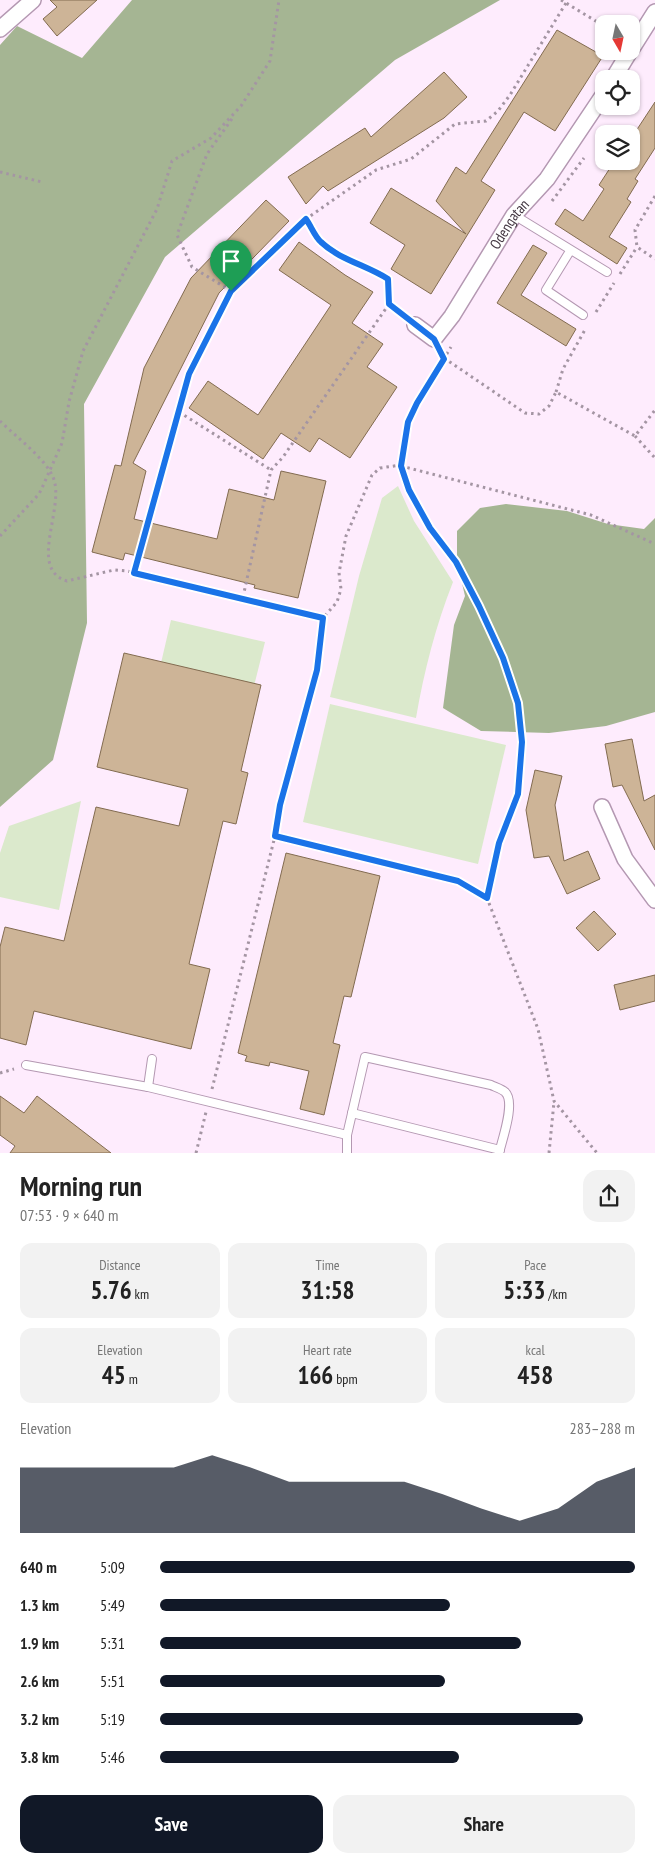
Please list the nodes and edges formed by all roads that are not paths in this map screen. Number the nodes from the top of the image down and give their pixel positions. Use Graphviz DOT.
graph roads {
  1 [pos="33,0"];
  2 [pos="655,12"];
  3 [pos="0,29"];
  4 [pos="640,36"];
  5 [pos="595,107"];
  6 [pos="514,215"];
  7 [pos="570,251"];
  8 [pos="607,272"];
  9 [pos="583,315"];
  10 [pos="415,325"];
  11 [pos="602,807"];
  12 [pos="655,900"];
  13 [pos="152,1059"];
  14 [pos="26,1065"];
  15 [pos="148,1087"];
  16 [pos="352,1113"];
  17 [pos="347,1135"];
  18 [pos="499,1152"];
  19 [pos="347,1153"];
  1 -- 3 [label="street"];
  2 -- 4 [label="street"];
  5 -- 6 [label="street, Odengatan"];
  6 -- 7 [label="lane"];
  6 -- 10 [label="street, Odengatan"];
  7 -- 8 [label="lane"];
  7 -- 9 [label="lane"];
  11 -- 12 [label="street"];
  13 -- 15 [label="lane"];
  14 -- 15 [label="lane"];
  15 -- 17 [label="lane"];
  16 -- 17 [label="lane"];
  16 -- 18 [label="lane"];
  16 -- 18 [label="lane"];
  17 -- 19 [label="lane"];
}
